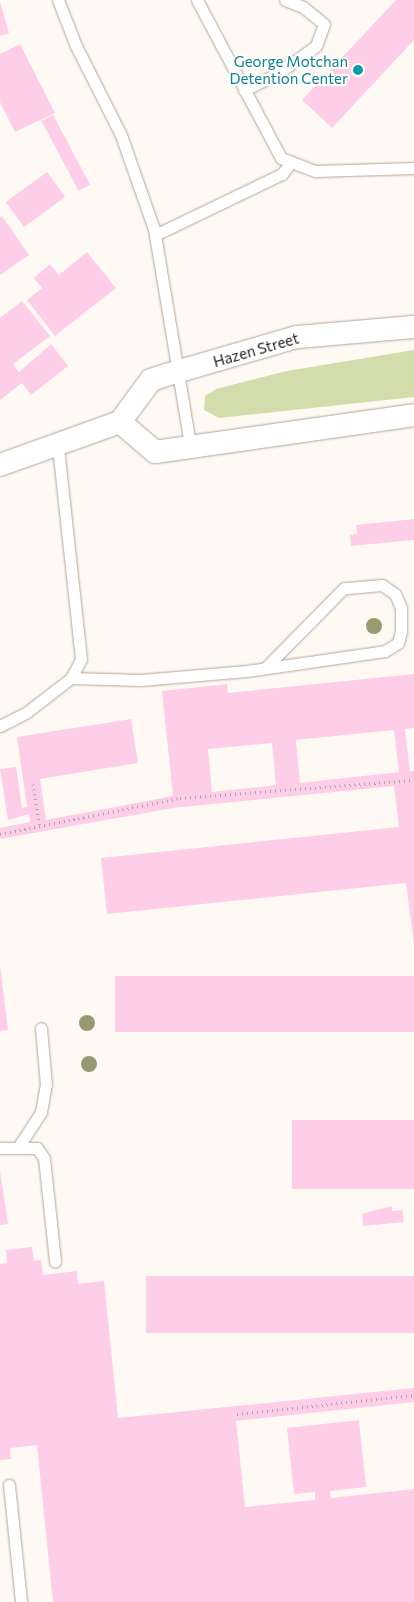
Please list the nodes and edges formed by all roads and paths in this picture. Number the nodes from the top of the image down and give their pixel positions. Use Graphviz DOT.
graph roads {
  1 [pos="58,0"];
  2 [pos="197,0"];
  3 [pos="285,0"];
  4 [pos="244,90"];
  5 [pos="291,162"];
  6 [pos="414,168"];
  7 [pos="155,235"];
  8 [pos="414,327"];
  9 [pos="179,372"];
  10 [pos="414,415"];
  11 [pos="120,422"];
  12 [pos="190,445"];
  13 [pos="58,447"];
  14 [pos="0,465"];
  15 [pos="264,668"];
  16 [pos="71,678"];
  17 [pos="0,726"];
  18 [pos="414,780"];
  19 [pos="33,784"];
  20 [pos="40,828"];
  21 [pos="0,834"];
  22 [pos="41,1028"];
  23 [pos="19,1146"];
  24 [pos="0,1148"];
  25 [pos="55,1260"];
  26 [pos="414,1395"];
  27 [pos="237,1414"];
  28 [pos="9,1485"];
  29 [pos="21,1602"];
  1 -- 7 [label="lane"];
  2 -- 4 [label="lane"];
  3 -- 4 [label="lane"];
  4 -- 5 [label="lane"];
  5 -- 6 [label="lane"];
  5 -- 7 [label="lane"];
  7 -- 9 [label="lane"];
  8 -- 9 [label="street, Hazen Street"];
  9 -- 11 [label="street, Hazen Street"];
  9 -- 12 [label="lane"];
  10 -- 12 [label="street"];
  11 -- 12 [label="street"];
  11 -- 13 [label="street"];
  13 -- 14 [label="street"];
  13 -- 16 [label="lane"];
  15 -- 15 [label="lane"];
  15 -- 16 [label="lane"];
  16 -- 17 [label="lane"];
  18 -- 20 [label="path"];
  19 -- 20 [label="path"];
  20 -- 21 [label="path"];
  22 -- 23 [label="lane"];
  23 -- 24 [label="lane"];
  23 -- 25 [label="lane"];
  26 -- 27 [label="path"];
  28 -- 29 [label="lane"];
}
